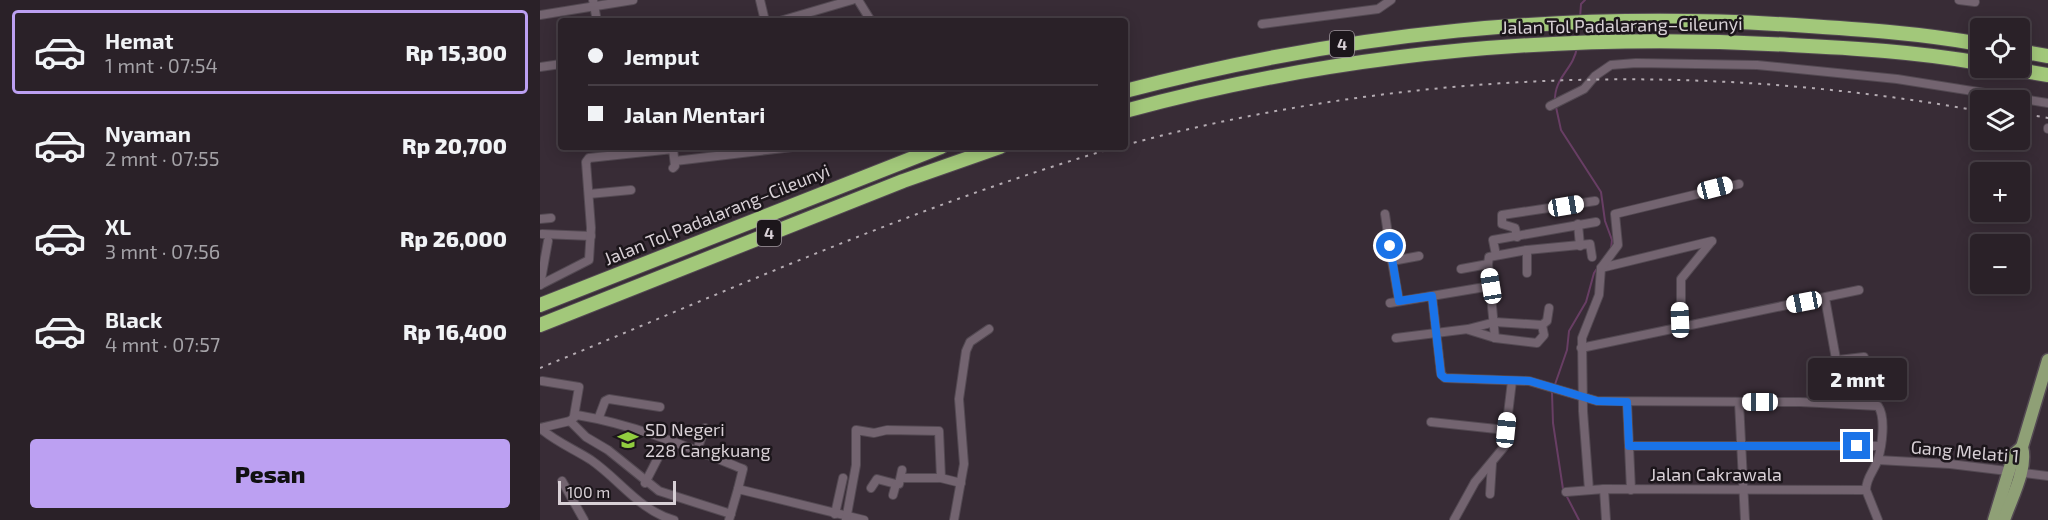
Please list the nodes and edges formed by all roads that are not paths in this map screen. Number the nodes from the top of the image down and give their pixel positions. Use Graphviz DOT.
graph roads {
  1 [pos="633,0"];
  2 [pos="760,0"];
  3 [pos="852,0"];
  4 [pos="858,0"];
  5 [pos="1391,0"];
  6 [pos="1959,0"];
  7 [pos="1976,2"];
  8 [pos="593,3"];
  9 [pos="540,15"];
  10 [pos="596,18"];
  11 [pos="764,18"];
  12 [pos="790,18"];
  13 [pos="869,18"];
  14 [pos="1262,24"];
  15 [pos="1970,43"];
  16 [pos="2030,53"];
  17 [pos="2048,56"];
  18 [pos="1970,62"];
  19 [pos="558,64"];
  20 [pos="540,67"];
  21 [pos="2030,72"];
  22 [pos="2048,75"];
  23 [pos="1128,90"];
  24 [pos="2048,103"];
  25 [pos="1550,106"];
  26 [pos="1128,110"];
  27 [pos="646,150"];
  28 [pos="673,150"];
  29 [pos="755,150"];
  30 [pos="933,150"];
  31 [pos="991,150"];
  32 [pos="620,151"];
  33 [pos="1739,184"];
  34 [pos="630,190"];
  35 [pos="589,194"];
  36 [pos="1595,201"];
  37 [pos="1385,214"];
  38 [pos="551,218"];
  39 [pos="540,219"];
  40 [pos="1596,222"];
  41 [pos="1578,224"];
  42 [pos="542,234"];
  43 [pos="591,236"];
  44 [pos="1517,237"];
  45 [pos="548,241"];
  46 [pos="1580,246"];
  47 [pos="1527,250"];
  48 [pos="1496,255"];
  49 [pos="1419,256"];
  50 [pos="1592,257"];
  51 [pos="1392,261"];
  52 [pos="1488,264"];
  53 [pos="1601,268"];
  54 [pos="1461,269"];
  55 [pos="1527,273"];
  56 [pos="540,285"];
  57 [pos="1491,286"];
  58 [pos="1858,290"];
  59 [pos="1432,296"];
  60 [pos="1825,298"];
  61 [pos="540,305"];
  62 [pos="1549,308"];
  63 [pos="1495,322"];
  64 [pos="540,325"];
  65 [pos="1542,325"];
  66 [pos="1681,326"];
  67 [pos="1468,329"];
  68 [pos="989,330"];
  69 [pos="1436,332"];
  70 [pos="1396,338"];
  71 [pos="1495,338"];
  72 [pos="1581,348"];
  73 [pos="1864,357"];
  74 [pos="1838,360"];
  75 [pos="2048,360"];
  76 [pos="1512,381"];
  77 [pos="541,383"];
  78 [pos="1583,398"];
  79 [pos="1597,401"];
  80 [pos="1627,402"];
  81 [pos="1739,402"];
  82 [pos="1844,403"];
  83 [pos="660,407"];
  84 [pos="1583,411"];
  85 [pos="599,417"];
  86 [pos="572,418"];
  87 [pos="1431,422"];
  88 [pos="705,428"];
  89 [pos="1506,430"];
  90 [pos="1629,446"];
  91 [pos="1741,446"];
  92 [pos="1880,446"];
  93 [pos="662,450"];
  94 [pos="697,450"];
  95 [pos="1878,460"];
  96 [pos="1492,463"];
  97 [pos="2015,471"];
  98 [pos="2048,476"];
  99 [pos="900,477"];
  100 [pos="843,478"];
  101 [pos="940,478"];
  102 [pos="562,481"];
  103 [pos="645,483"];
  104 [pos="962,483"];
  105 [pos="738,489"];
  106 [pos="871,489"];
  107 [pos="1604,489"];
  108 [pos="1589,490"];
  109 [pos="1631,490"];
  110 [pos="1744,490"];
  111 [pos="1866,490"];
  112 [pos="1566,492"];
  113 [pos="893,495"];
  114 [pos="1490,495"];
  115 [pos="835,514"];
  116 [pos="730,517"];
  117 [pos="846,518"];
  118 [pos="584,520"];
  119 [pos="674,520"];
  120 [pos="864,520"];
  121 [pos="954,520"];
  122 [pos="1454,520"];
  123 [pos="1605,520"];
  124 [pos="1745,520"];
  125 [pos="1878,520"];
  126 [pos="1994,520"];
  127 [pos="2004,520"];
  1 -- 8 [label="street"];
  2 -- 11 [label="street"];
  3 -- 12 [label="street"];
  4 -- 13 [label="street"];
  5 -- 14 [label="street"];
  6 -- 7 [label="street"];
  8 -- 9 [label="street"];
  8 -- 10 [label="street"];
  15 -- 23 [label="highway, Jalan Tol Padalarang–Cileunyi / 4"];
  16 -- 17 [label="highway"];
  18 -- 26 [label="highway, Jalan Tol Padalarang–Cileunyi / 4"];
  19 -- 20 [label="street"];
  21 -- 22 [label="highway"];
  24 -- 25 [label="street"];
  27 -- 32 [label="street"];
  28 -- 29 [label="street"];
  30 -- 61 [label="highway, Jalan Tol Padalarang–Cileunyi / 4"];
  31 -- 64 [label="highway, Jalan Tol Padalarang–Cileunyi / 4"];
  32 -- 35 [label="street"];
  33 -- 53 [label="street"];
  34 -- 35 [label="street"];
  35 -- 43 [label="street"];
  36 -- 44 [label="street"];
  37 -- 51 [label="street"];
  38 -- 39 [label="street"];
  40 -- 41 [label="street"];
  41 -- 44 [label="street"];
  41 -- 46 [label="street"];
  42 -- 43 [label="street"];
  43 -- 56 [label="street"];
  44 -- 48 [label="street"];
  45 -- 56 [label="street"];
  46 -- 47 [label="street"];
  46 -- 50 [label="street"];
  47 -- 48 [label="street"];
  47 -- 55 [label="street"];
  48 -- 52 [label="street"];
  49 -- 51 [label="street"];
  51 -- 59 [label="street"];
  52 -- 54 [label="street"];
  52 -- 57 [label="street"];
  53 -- 66 [label="street"];
  53 -- 72 [label="street"];
  57 -- 59 [label="street"];
  57 -- 63 [label="street"];
  58 -- 60 [label="street"];
  59 -- 69 [label="street"];
  60 -- 66 [label="street"];
  60 -- 74 [label="street"];
  62 -- 65 [label="street"];
  63 -- 65 [label="street"];
  63 -- 67 [label="street"];
  63 -- 71 [label="street"];
  65 -- 71 [label="street"];
  66 -- 72 [label="street"];
  67 -- 69 [label="street"];
  67 -- 71 [label="street"];
  68 -- 104 [label="street"];
  69 -- 70 [label="street"];
  69 -- 76 [label="street"];
  72 -- 78 [label="street"];
  73 -- 74 [label="street"];
  74 -- 82 [label="street"];
  75 -- 97 [label="main road"];
  76 -- 78 [label="street"];
  76 -- 89 [label="street"];
  77 -- 86 [label="street"];
  78 -- 79 [label="street"];
  78 -- 84 [label="street"];
  79 -- 80 [label="street"];
  79 -- 84 [label="street"];
  80 -- 81 [label="street"];
  80 -- 90 [label="street"];
  81 -- 82 [label="street"];
  81 -- 91 [label="street"];
  82 -- 92 [label="street"];
  83 -- 85 [label="street"];
  84 -- 108 [label="street"];
  85 -- 86 [label="street"];
  85 -- 94 [label="street"];
  86 -- 103 [label="street"];
  86 -- 119 [label="street"];
  87 -- 89 [label="street"];
  88 -- 94 [label="street"];
  89 -- 96 [label="street"];
  90 -- 91 [label="street"];
  90 -- 109 [label="street"];
  91 -- 92 [label="street"];
  91 -- 110 [label="street"];
  92 -- 95 [label="street"];
  93 -- 103 [label="street"];
  94 -- 105 [label="street"];
  95 -- 97 [label="street, Gang Melati 1"];
  95 -- 111 [label="street"];
  96 -- 114 [label="street"];
  96 -- 122 [label="street"];
  97 -- 98 [label="street, Gang Melati 1"];
  97 -- 126 [label="main road"];
  97 -- 127 [label="main road"];
  99 -- 101 [label="street"];
  99 -- 106 [label="street"];
  99 -- 113 [label="street"];
  100 -- 115 [label="street"];
  101 -- 104 [label="street"];
  101 -- 117 [label="street"];
  102 -- 118 [label="street"];
  103 -- 116 [label="street"];
  104 -- 121 [label="street"];
  105 -- 115 [label="street"];
  105 -- 116 [label="street"];
  107 -- 108 [label="street, Jalan Cakrawala"];
  107 -- 109 [label="street, Jalan Cakrawala"];
  107 -- 123 [label="street"];
  108 -- 112 [label="street, Jalan Cakrawala"];
  109 -- 110 [label="street, Jalan Cakrawala"];
  110 -- 111 [label="street, Jalan Cakrawala"];
  110 -- 124 [label="street"];
  111 -- 125 [label="street"];
  115 -- 117 [label="street"];
  117 -- 120 [label="street"];
}
